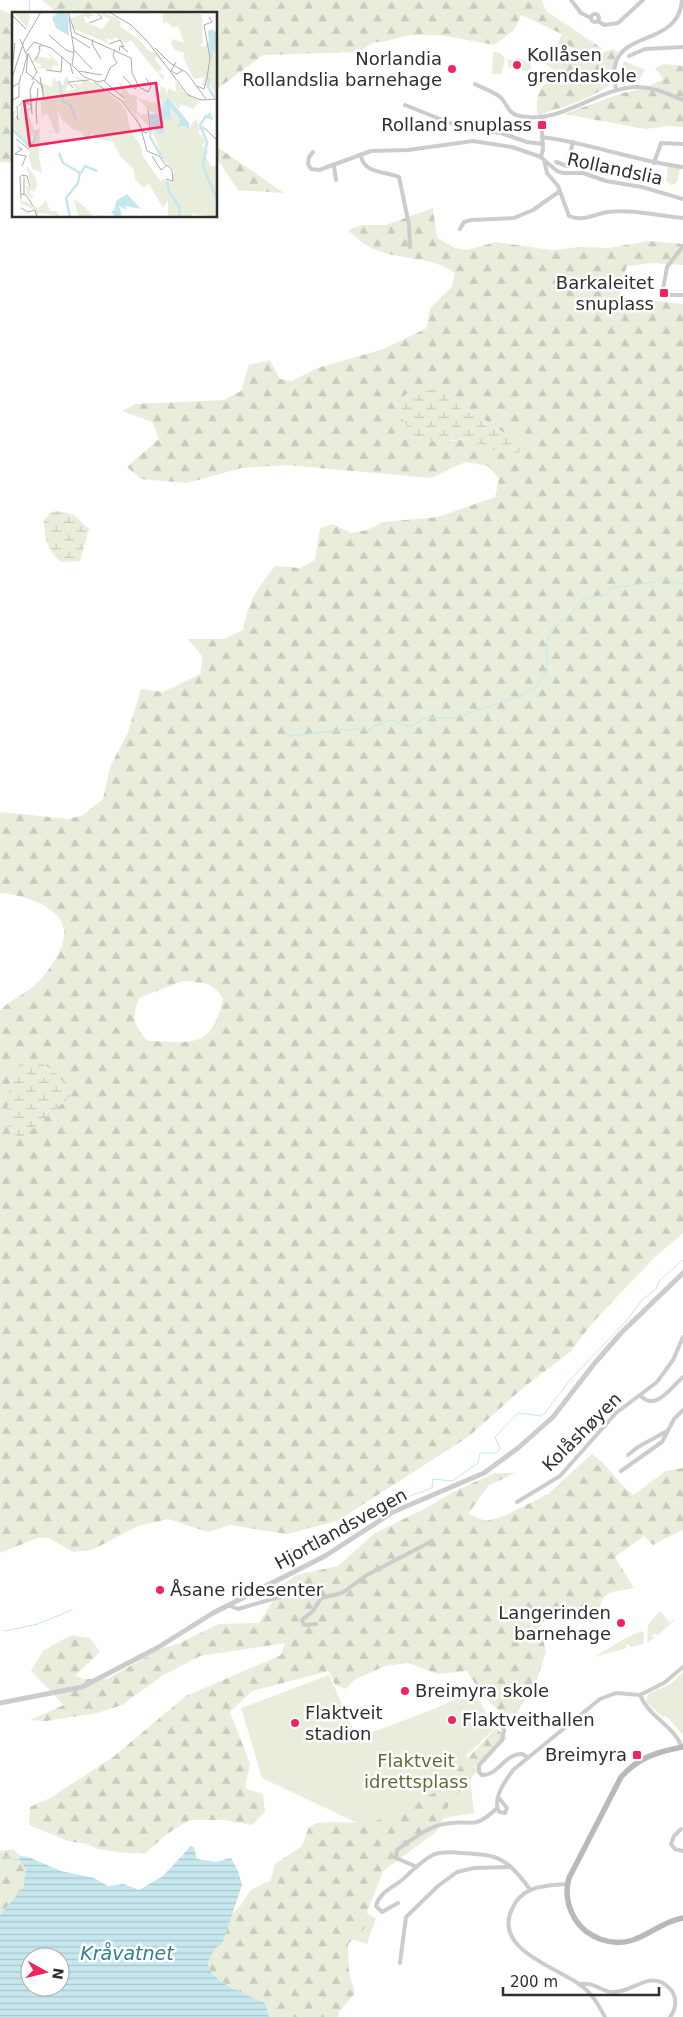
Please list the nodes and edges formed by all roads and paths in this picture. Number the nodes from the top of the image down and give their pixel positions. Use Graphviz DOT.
graph roads {
  1 [pos="570,0"];
  2 [pos="642,0"];
  3 [pos="682,0"];
  4 [pos="591,18"];
  5 [pos="598,21"];
  6 [pos="683,46"];
  7 [pos="629,56"];
  8 [pos="474,84"];
  9 [pos="616,89"];
  10 [pos="683,100"];
  11 [pos="405,105"];
  12 [pos="541,116"];
  13 [pos="542,137"];
  14 [pos="573,142"];
  15 [pos="543,144"];
  16 [pos="683,144"];
  17 [pos="313,152"];
  18 [pos="361,156"];
  19 [pos="543,158"];
  20 [pos="556,162"];
  21 [pos="654,162"];
  22 [pos="334,166"];
  23 [pos="683,167"];
  24 [pos="336,180"];
  25 [pos="560,191"];
  26 [pos="683,199"];
  27 [pos="683,218"];
  28 [pos="460,229"];
  29 [pos="683,246"];
  30 [pos="410,247"];
  31 [pos="681,253"];
  32 [pos="683,295"];
  33 [pos="683,1273"];
  34 [pos="683,1337"];
  35 [pos="683,1377"];
  36 [pos="640,1396"];
  37 [pos="683,1410"];
  38 [pos="667,1431"];
  39 [pos="628,1455"];
  40 [pos="621,1471"];
  41 [pos="517,1502"];
  42 [pos="432,1541"];
  43 [pos="321,1598"];
  44 [pos="228,1605"];
  45 [pos="316,1624"];
  46 [pos="683,1667"];
  47 [pos="640,1695"];
  48 [pos="0,1703"];
  49 [pos="502,1724"];
  50 [pos="682,1747"];
  51 [pos="527,1757"];
  52 [pos="498,1797"];
  53 [pos="497,1808"];
  54 [pos="681,1829"];
  55 [pos="683,1851"];
  56 [pos="417,1867"];
  57 [pos="511,1867"];
  58 [pos="567,1884"];
  59 [pos="529,1888"];
  60 [pos="398,1903"];
  61 [pos="683,1918"];
  62 [pos="400,1963"];
  63 [pos="579,1984"];
  64 [pos="605,2017"];
  65 [pos="670,2017"];
  1 -- 4 [label="street"];
  2 -- 5 [label="street"];
  3 -- 9 [label="street"];
  4 -- 5 [label="street"];
  4 -- 5 [label="street"];
  6 -- 7 [label="street"];
  8 -- 12 [label="street"];
  9 -- 10 [label="street"];
  9 -- 12 [label="street"];
  11 -- 15 [label="street"];
  12 -- 13 [label="street, Rollandslia"];
  13 -- 14 [label="street, Rollandslia"];
  13 -- 15 [label="street, Rollandslia"];
  14 -- 20 [label="street, Rollandslia"];
  14 -- 21 [label="street, Rollandslia"];
  15 -- 19 [label="street, Rollandslia"];
  16 -- 21 [label="street, Rollandslia"];
  17 -- 22 [label="street"];
  18 -- 19 [label="street"];
  18 -- 22 [label="street"];
  18 -- 30 [label="street"];
  19 -- 25 [label="street"];
  19 -- 26 [label="street, Rollandslia"];
  21 -- 23 [label="street, Rollandslia"];
  22 -- 24 [label="street"];
  25 -- 27 [label="street"];
  25 -- 28 [label="street"];
  29 -- 31 [label="street"];
  31 -- 32 [label="street"];
  33 -- 44 [label="street, Hjortlandsvegen"];
  34 -- 36 [label="street, Kolåshøyen"];
  35 -- 36 [label="street, Kolåshøyen"];
  36 -- 41 [label="street, Kolåshøyen"];
  37 -- 38 [label="street"];
  38 -- 39 [label="street"];
  38 -- 40 [label="street"];
  42 -- 43 [label="street, Hjortlandsvegen"];
  43 -- 44 [label="street, Hjortlandsvegen"];
  43 -- 45 [label="street"];
  44 -- 48 [label="street, Hjortlandsvegen"];
  46 -- 47 [label="street"];
  47 -- 50 [label="street"];
  47 -- 51 [label="street"];
  49 -- 51 [label="street"];
  50 -- 58 [label="main road"];
  51 -- 52 [label="street"];
  52 -- 53 [label="street"];
  52 -- 53 [label="street"];
  53 -- 56 [label="street"];
  54 -- 55 [label="street"];
  56 -- 57 [label="street"];
  56 -- 60 [label="street"];
  57 -- 59 [label="street"];
  57 -- 62 [label="street"];
  58 -- 59 [label="street"];
  58 -- 61 [label="main road"];
  59 -- 63 [label="street"];
  63 -- 64 [label="street"];
  63 -- 65 [label="street"];
}
